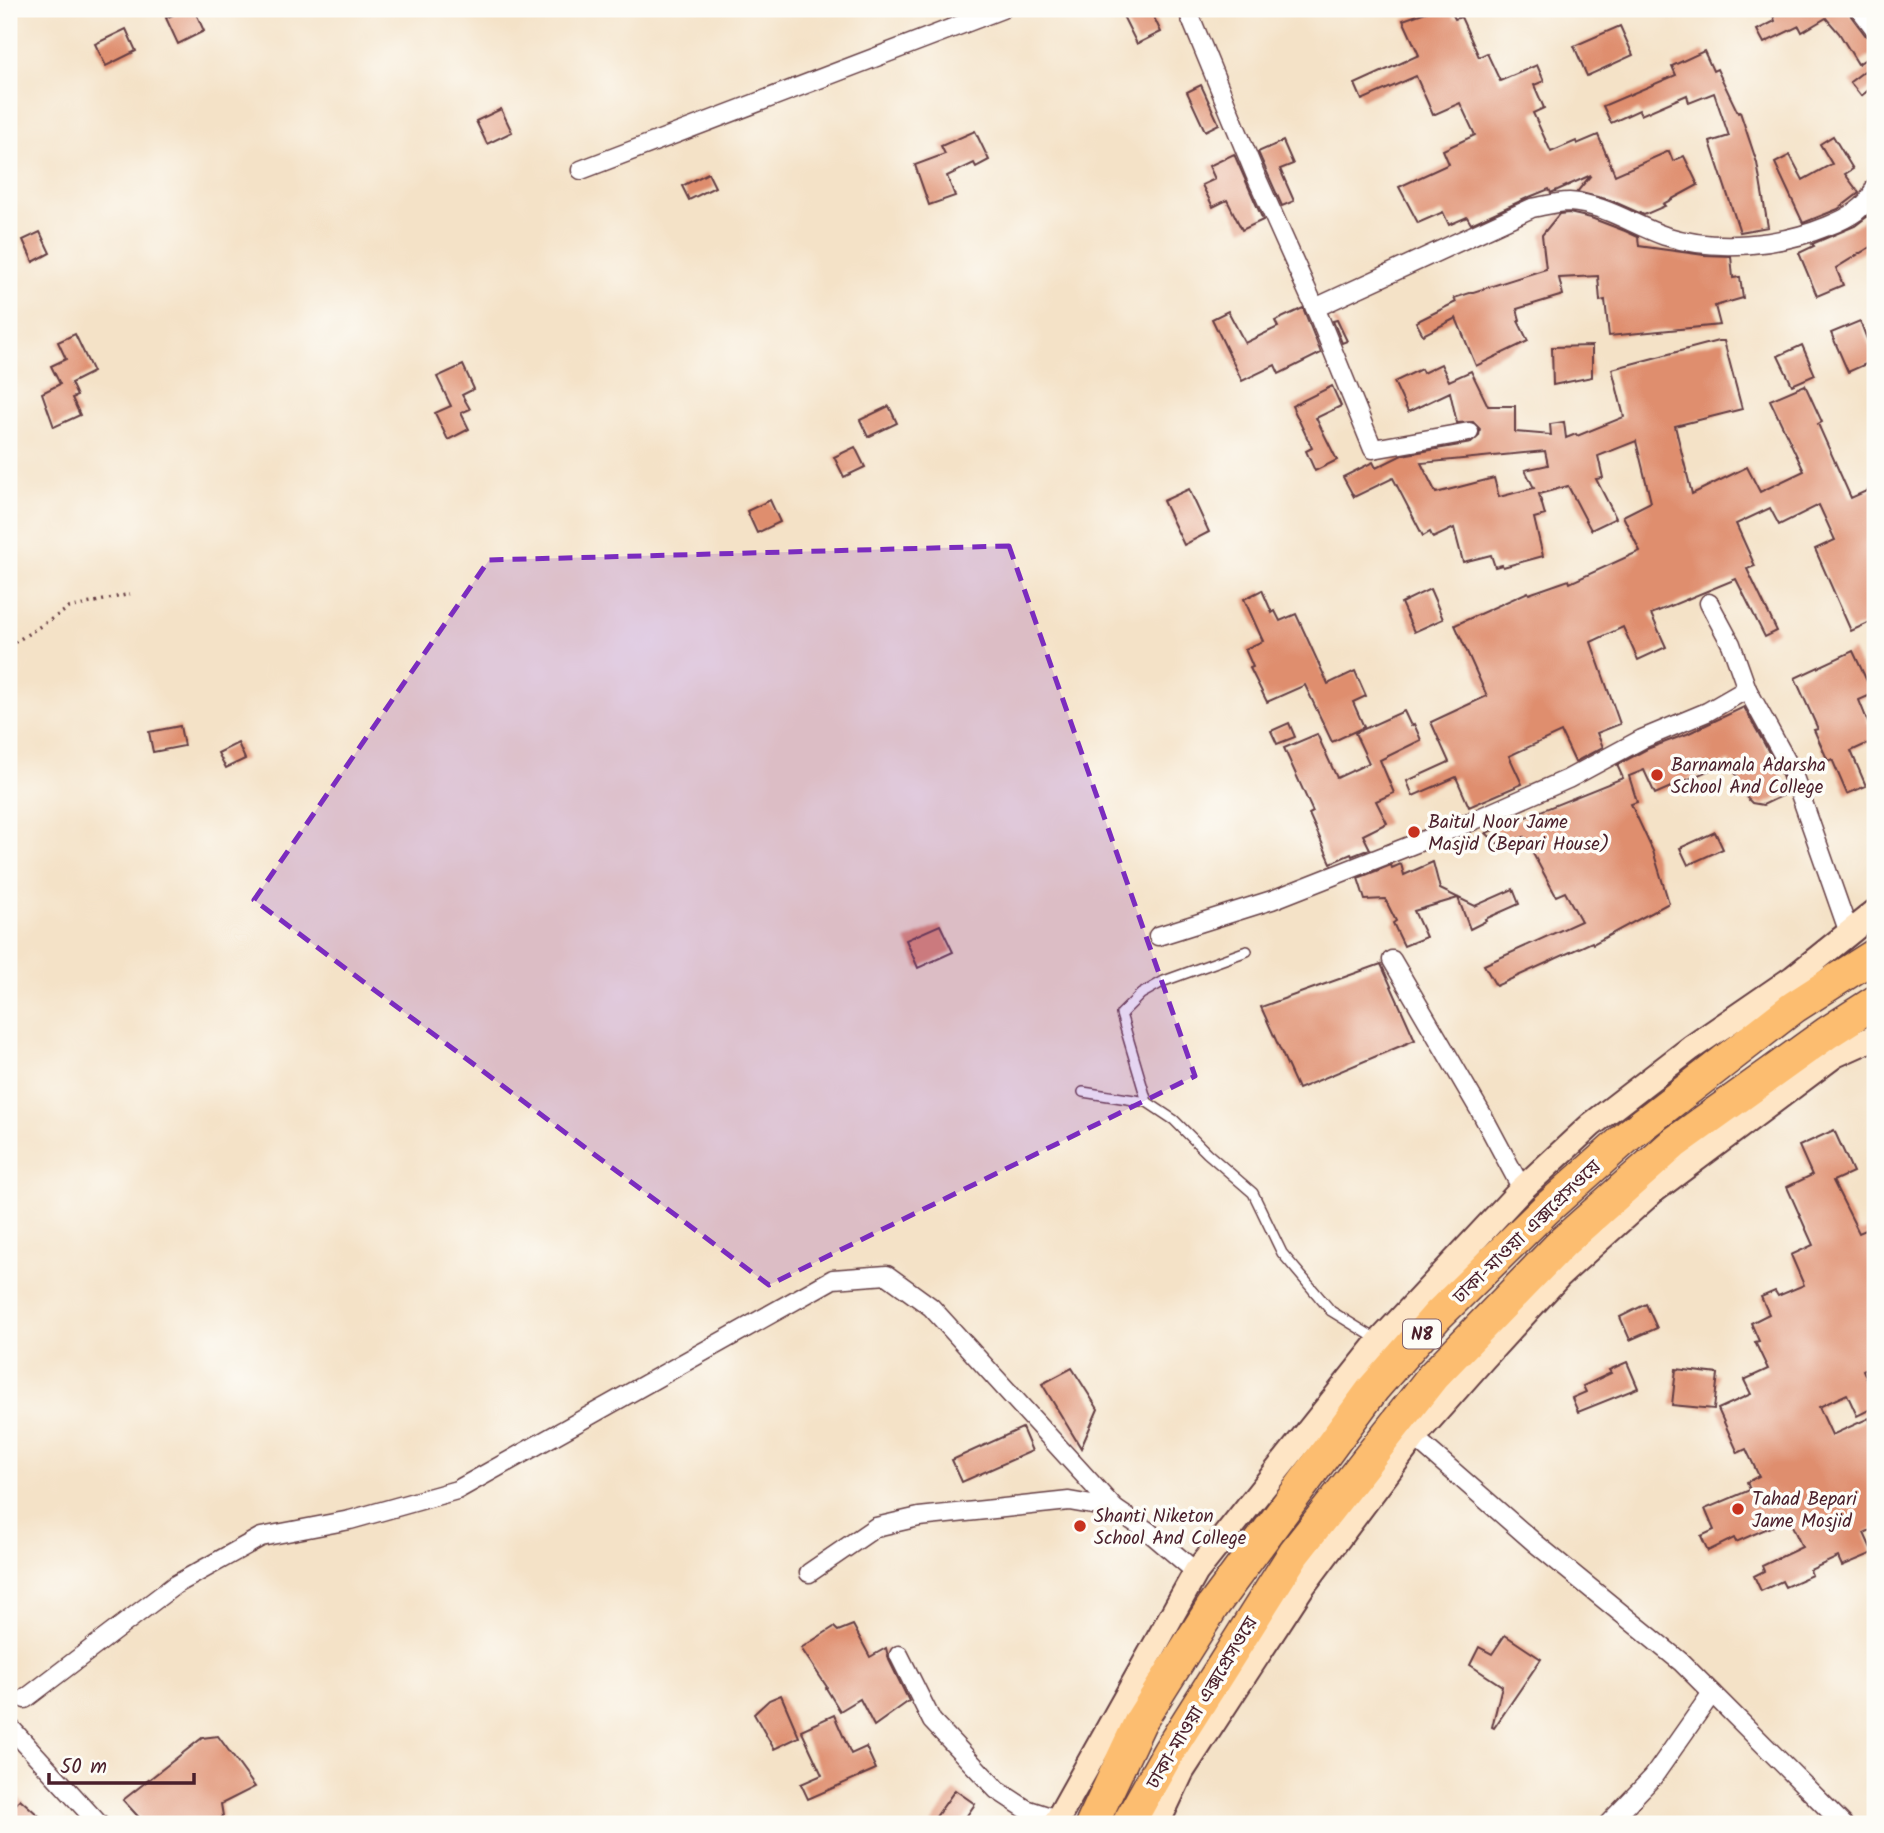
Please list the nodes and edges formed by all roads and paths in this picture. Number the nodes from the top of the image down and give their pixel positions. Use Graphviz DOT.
graph roads {
  1 [pos="1002,9"];
  2 [pos="1187,9"];
  3 [pos="1860,9"];
  4 [pos="1875,29"];
  5 [pos="581,170"];
  6 [pos="1875,187"];
  7 [pos="1315,308"];
  8 [pos="1469,432"];
  9 [pos="130,594"];
  10 [pos="1709,603"];
  11 [pos="9,646"];
  12 [pos="1748,689"];
  13 [pos="1875,912"];
  14 [pos="1849,933"];
  15 [pos="1158,936"];
  16 [pos="1247,951"];
  17 [pos="1875,955"];
  18 [pos="1392,960"];
  19 [pos="1875,1002"];
  20 [pos="1875,1037"];
  21 [pos="1083,1092"];
  22 [pos="1147,1102"];
  23 [pos="1522,1189"];
  24 [pos="1380,1341"];
  25 [pos="1414,1437"];
  26 [pos="1115,1509"];
  27 [pos="1196,1572"];
  28 [pos="809,1573"];
  29 [pos="899,1655"];
  30 [pos="1712,1693"];
  31 [pos="25,1699"];
  32 [pos="9,1726"];
  33 [pos="1056,1822"];
  34 [pos="99,1824"];
  35 [pos="1092,1824"];
  36 [pos="1128,1824"];
  37 [pos="1157,1824"];
  38 [pos="1608,1824"];
  39 [pos="1843,1824"];
  1 -- 5 [label="street"];
  2 -- 7 [label="street"];
  3 -- 4 [label="street"];
  6 -- 7 [label="street"];
  7 -- 8 [label="street"];
  9 -- 11 [label="path"];
  10 -- 12 [label="street"];
  12 -- 14 [label="street"];
  12 -- 15 [label="street"];
  13 -- 14 [label="main road"];
  14 -- 23 [label="main road"];
  16 -- 22 [label="lane"];
  17 -- 35 [label="highway, ঢাকা-মাওয়া এক্সপ্রেসওয়ে / N8"];
  18 -- 23 [label="street"];
  19 -- 36 [label="highway, ঢাকা-মাওয়া এক্সপ্রেসওয়ে / N8"];
  20 -- 25 [label="main road"];
  21 -- 22 [label="lane"];
  22 -- 24 [label="lane"];
  23 -- 24 [label="main road"];
  24 -- 27 [label="main road"];
  25 -- 30 [label="street"];
  25 -- 37 [label="main road"];
  26 -- 27 [label="street"];
  26 -- 28 [label="street"];
  26 -- 31 [label="street"];
  27 -- 33 [label="main road"];
  29 -- 33 [label="street"];
  30 -- 38 [label="street"];
  30 -- 39 [label="street"];
  32 -- 34 [label="street"];
}
